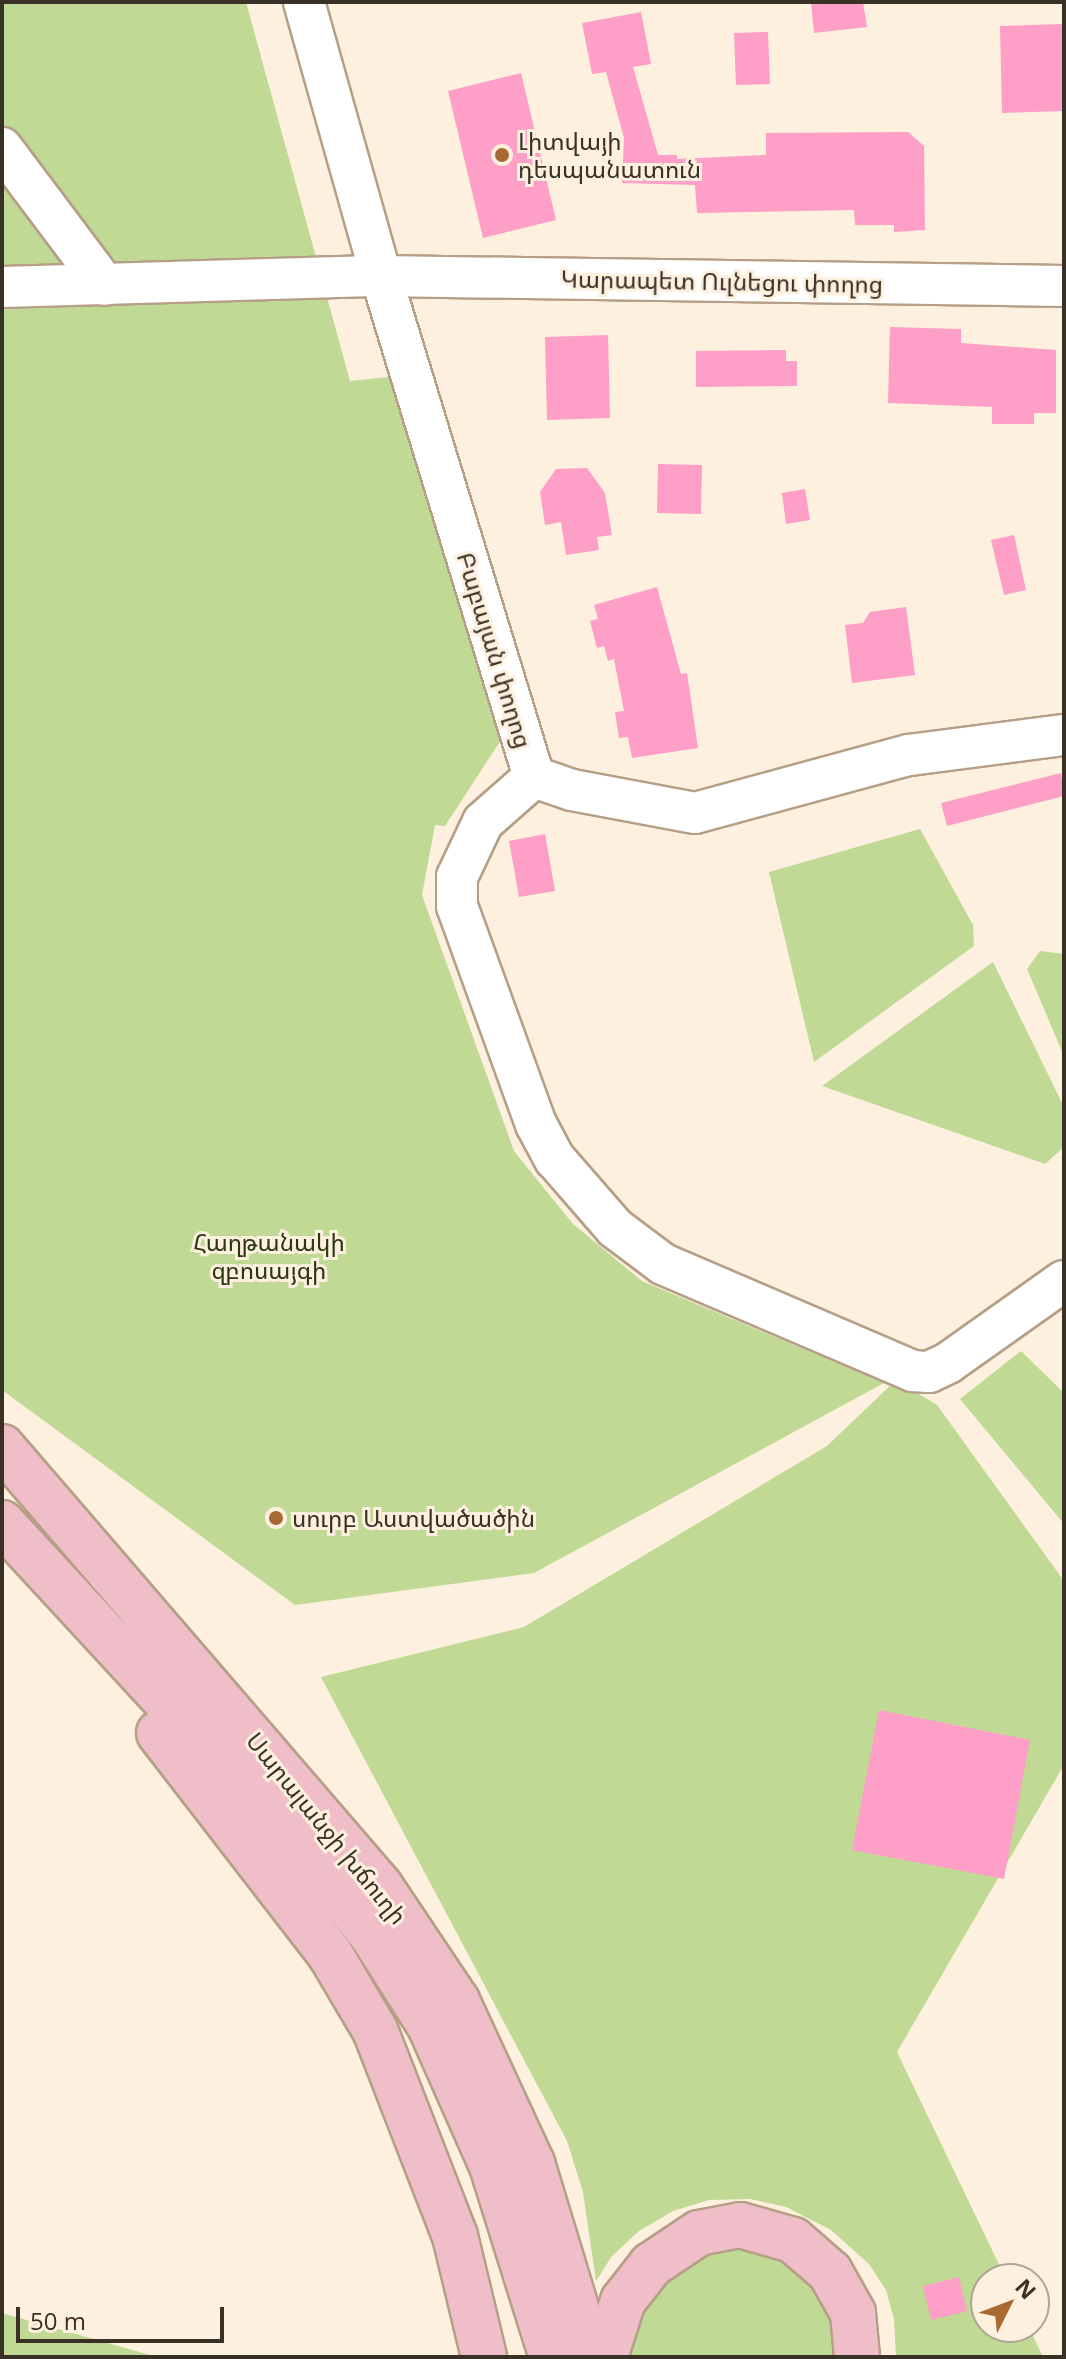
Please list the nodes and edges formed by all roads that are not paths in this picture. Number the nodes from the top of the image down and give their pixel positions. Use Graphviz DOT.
graph roads {
  1 [pos="304,2"];
  2 [pos="2,148"];
  3 [pos="381,276"];
  4 [pos="105,285"];
  5 [pos="1064,286"];
  6 [pos="2,287"];
  7 [pos="1064,735"];
  8 [pos="534,777"];
  9 [pos="1064,1281"];
  10 [pos="2,1447"];
  11 [pos="2,1523"];
  12 [pos="90,1619"];
  13 [pos="484,2357"];
  14 [pos="552,2357"];
  15 [pos="591,2357"];
  16 [pos="605,2357"];
  17 [pos="857,2357"];
  1 -- 3 [label="street, Բաբայան փողոց"];
  2 -- 4 [label="street"];
  3 -- 4 [label="street, Կարապետ Ուլնեցու փողոց"];
  3 -- 5 [label="street, Կարապետ Ուլնեցու փողոց"];
  3 -- 8 [label="street, Բաբայան փողոց"];
  4 -- 6 [label="street, Կարապետ Ուլնեցու փողոց"];
  7 -- 8 [label="street, Բաբայան փողոց"];
  8 -- 9 [label="street"];
  10 -- 15 [label="main road, Սարալանջի խճուղի"];
  11 -- 12 [label="main road, Սարալանջի խճուղի"];
  12 -- 13 [label="main road"];
  12 -- 14 [label="main road, Սարալանջի խճուղի"];
  16 -- 17 [label="main road"];
}
